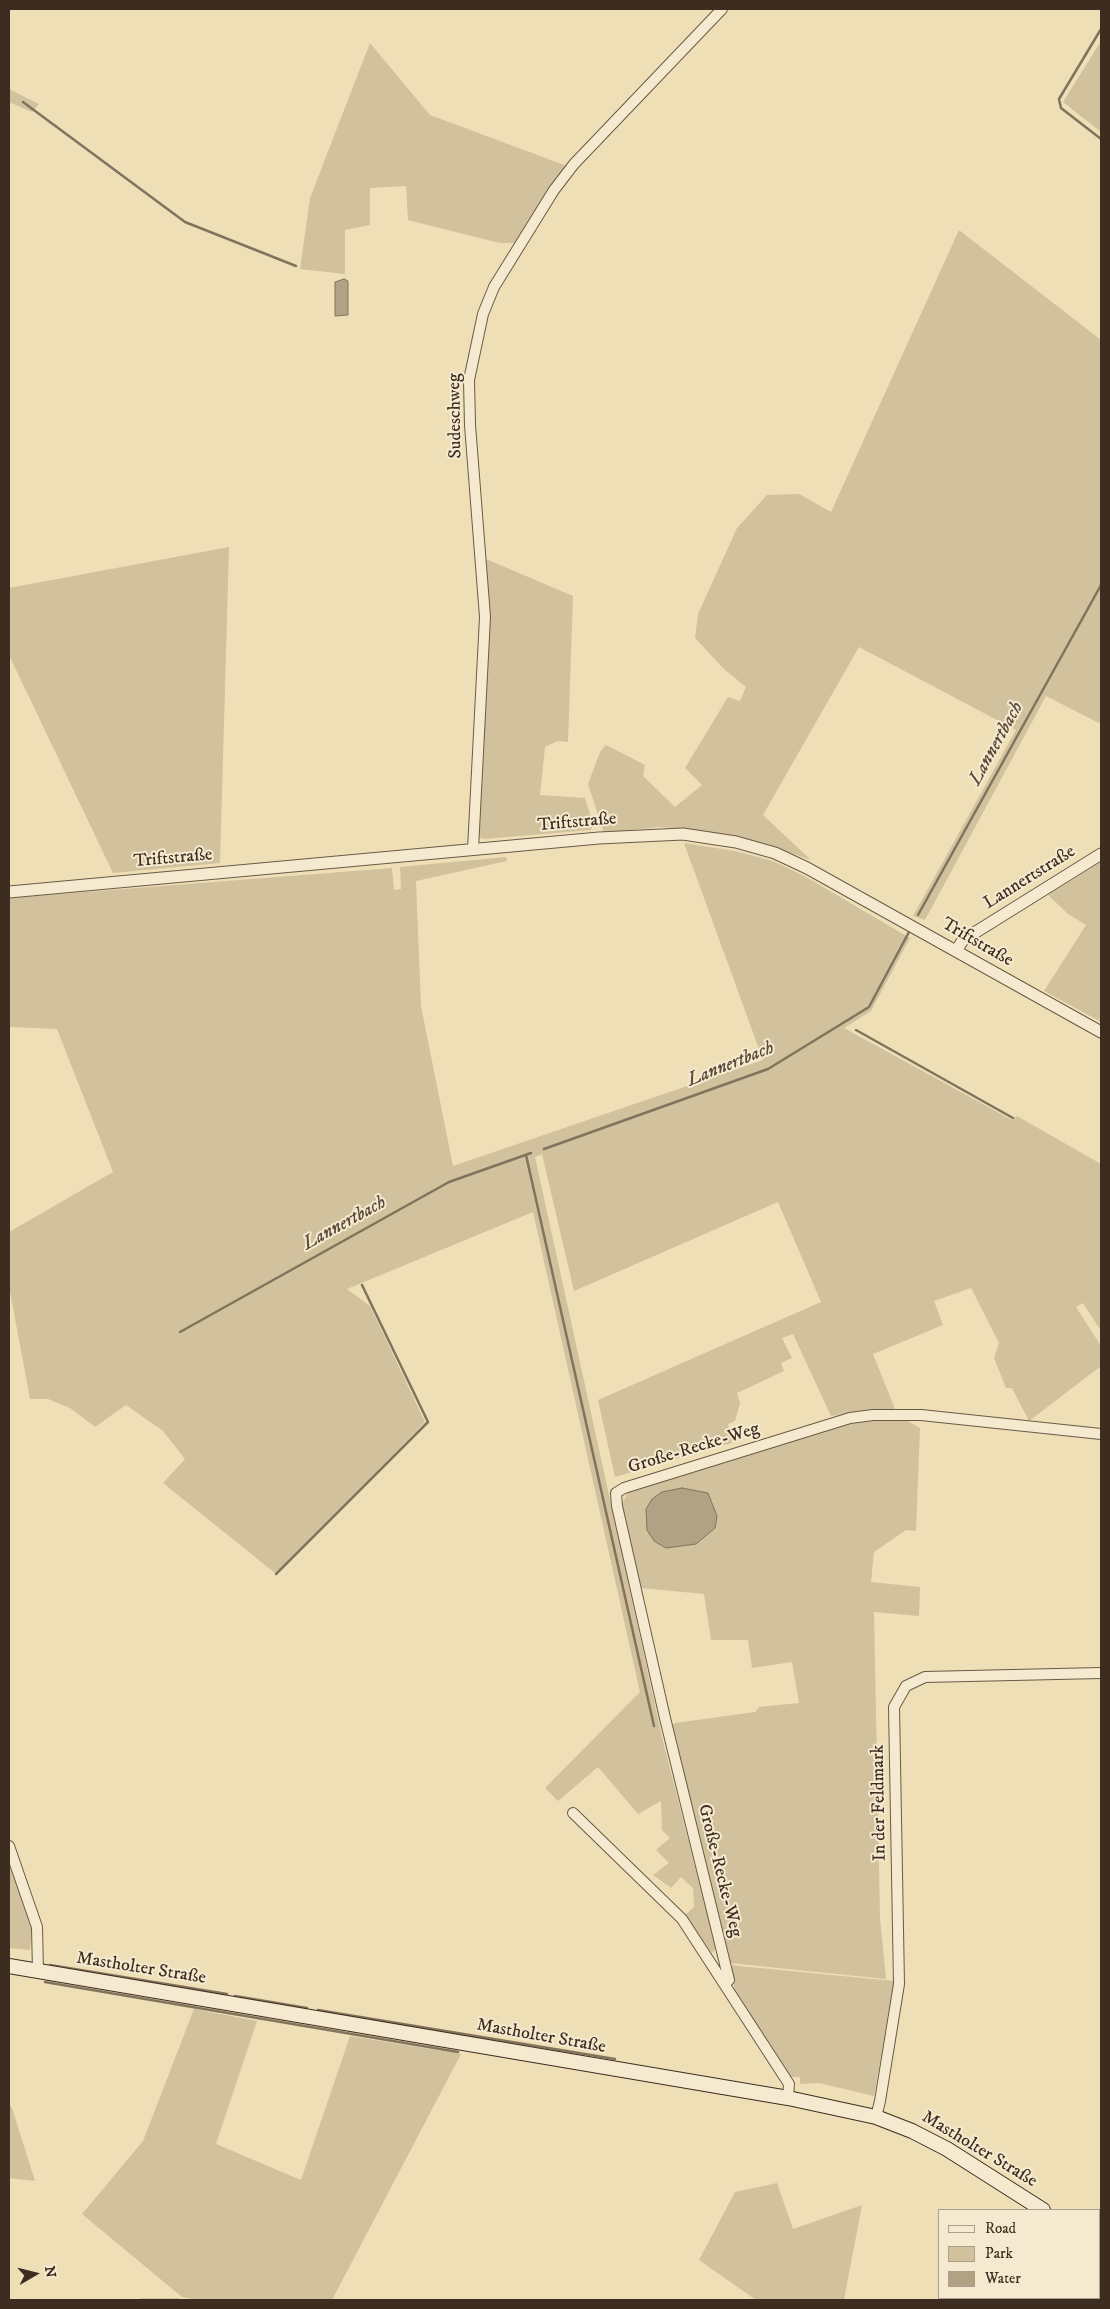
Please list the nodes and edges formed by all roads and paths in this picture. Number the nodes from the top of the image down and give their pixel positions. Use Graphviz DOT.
graph roads {
  1 [pos="722,9"];
  2 [pos="473,849"];
  3 [pos="1101,854"];
  4 [pos="9,892"];
  5 [pos="956,951"];
  6 [pos="1101,1032"];
  7 [pos="1101,1434"];
  8 [pos="1101,1673"];
  9 [pos="573,1813"];
  10 [pos="9,1846"];
  11 [pos="722,1954"];
  12 [pos="710,1961"];
  13 [pos="9,1966"];
  14 [pos="38,1971"];
  15 [pos="725,1983"];
  16 [pos="788,2098"];
  17 [pos="876,2117"];
  18 [pos="1041,2209"];
  1 -- 2 [label="street, Sudeschweg"];
  2 -- 4 [label="street, Triftstraße"];
  2 -- 5 [label="street, Triftstraße"];
  3 -- 5 [label="street, Lannertstraße"];
  5 -- 6 [label="street, Triftstraße"];
  7 -- 11 [label="street, Große-Recke-Weg"];
  8 -- 17 [label="street, In der Feldmark"];
  9 -- 12 [label="street, Große-Recke-Weg"];
  10 -- 14 [label="street"];
  11 -- 12 [label="street, Große-Recke-Weg"];
  11 -- 15 [label="street, Große-Recke-Weg"];
  12 -- 15 [label="street, Große-Recke-Weg"];
  13 -- 14 [label="main road, Mastholter Straße"];
  14 -- 16 [label="main road, Mastholter Straße"];
  15 -- 16 [label="street, Große-Recke-Weg"];
  16 -- 17 [label="main road, Mastholter Straße"];
  17 -- 18 [label="main road, Mastholter Straße"];
}
